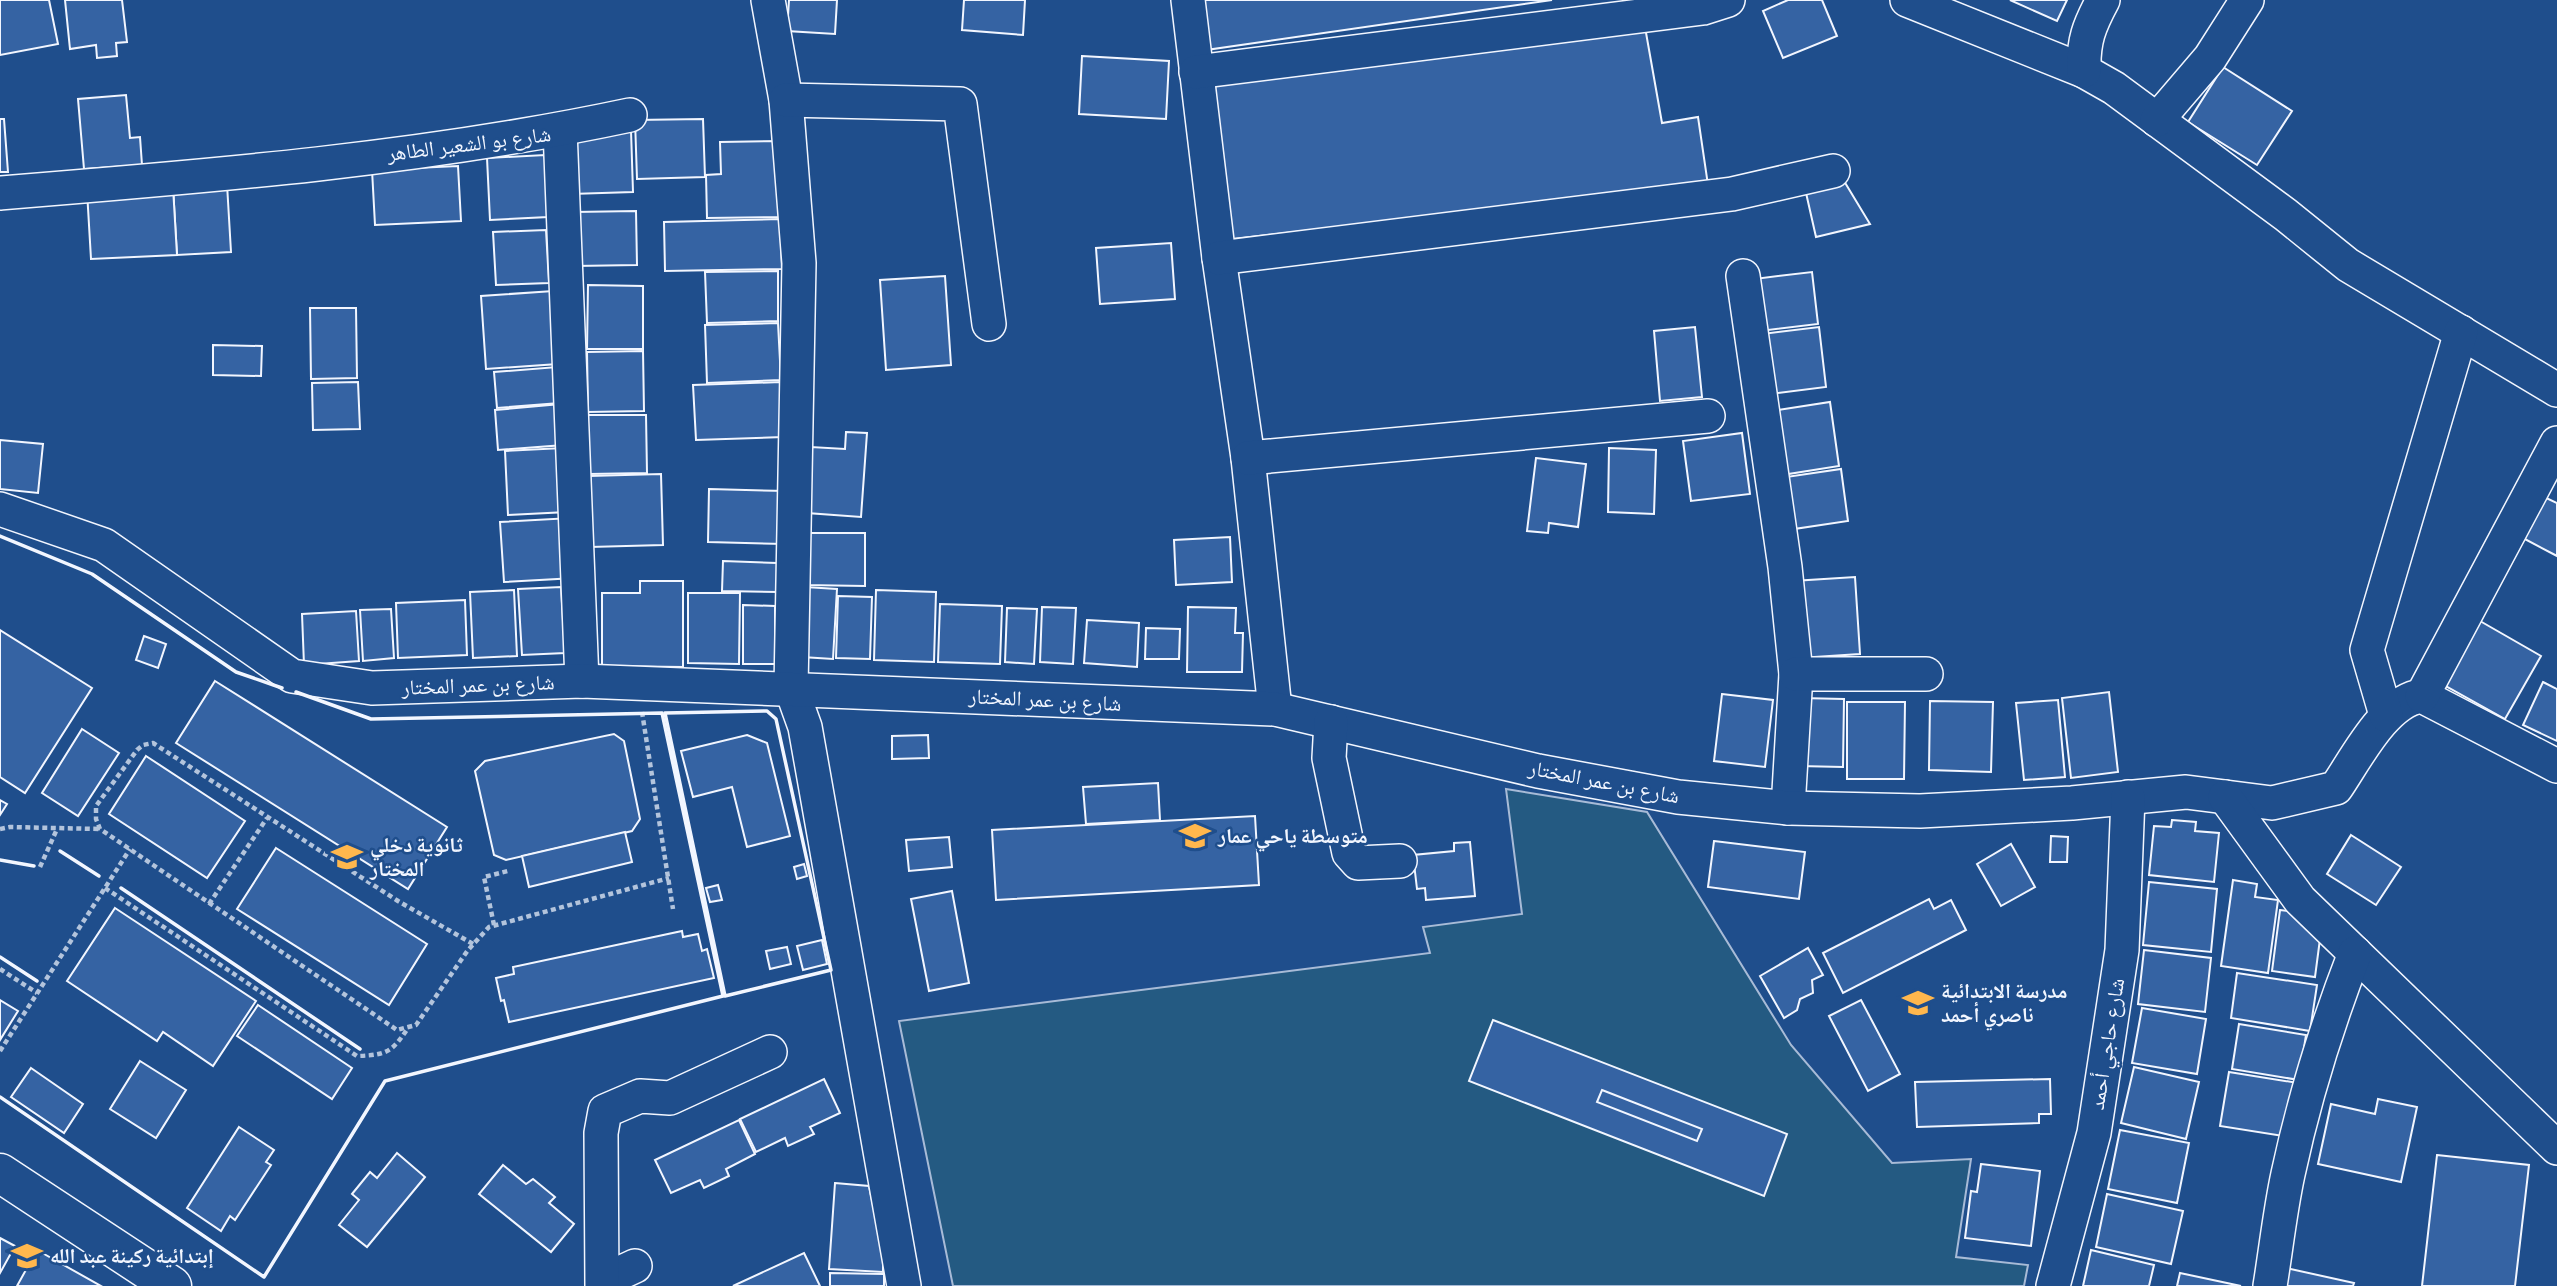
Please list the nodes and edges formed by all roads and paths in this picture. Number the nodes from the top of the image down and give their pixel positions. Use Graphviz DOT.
graph roads {
  1 [pos="768,0"];
  2 [pos="1188,0"];
  3 [pos="1728,0"];
  4 [pos="1907,0"];
  5 [pos="2103,0"];
  6 [pos="2246,0"];
  7 [pos="2084,71"];
  8 [pos="1196,72"];
  9 [pos="786,100"];
  10 [pos="630,115"];
  11 [pos="2157,120"];
  12 [pos="560,130"];
  13 [pos="1833,171"];
  14 [pos="0,193"];
  15 [pos="1219,258"];
  16 [pos="1743,276"];
  17 [pos="989,324"];
  18 [pos="2461,332"];
  19 [pos="2557,390"];
  20 [pos="1708,416"];
  21 [pos="2557,443"];
  22 [pos="1248,458"];
  23 [pos="0,509"];
  24 [pos="1796,674"];
  25 [pos="1926,674"];
  26 [pos="582,681"];
  27 [pos="638,684"];
  28 [pos="791,688"];
  29 [pos="2422,696"];
  30 [pos="1275,709"];
  31 [pos="2386,715"];
  32 [pos="1331,722"];
  33 [pos="2557,766"];
  34 [pos="2127,797"];
  35 [pos="2225,797"];
  36 [pos="1788,808"];
  37 [pos="267,818"];
  38 [pos="0,829"];
  39 [pos="57,829"];
  40 [pos="100,829"];
  41 [pos="130,849"];
  42 [pos="1400,860"];
  43 [pos="40,867"];
  44 [pos="508,871"];
  45 [pos="668,878"];
  46 [pos="105,888"];
  47 [pos="209,904"];
  48 [pos="673,909"];
  49 [pos="494,925"];
  50 [pos="473,944"];
  51 [pos="2355,953"];
  52 [pos="0,969"];
  53 [pos="37,993"];
  54 [pos="408,1028"];
  55 [pos="0,1051"];
  56 [pos="770,1052"];
  57 [pos="2557,1148"];
  58 [pos="0,1172"];
  59 [pos="635,1266"];
  60 [pos="602,1284"];
  61 [pos="172,1286"];
  62 [pos="904,1286"];
  63 [pos="2053,1286"];
  64 [pos="2270,1286"];
  1 -- 9 [label="street"];
  2 -- 8 [label="street"];
  3 -- 8 [label="street"];
  4 -- 7 [label="street"];
  5 -- 7 [label="street"];
  6 -- 11 [label="street"];
  7 -- 11 [label="street"];
  8 -- 15 [label="street"];
  9 -- 17 [label="street"];
  9 -- 28 [label="street"];
  10 -- 12 [label="street"];
  11 -- 18 [label="street"];
  12 -- 14 [label="street, شارع بو الشعير الطاهر"];
  12 -- 26 [label="street, شارع بو الشعير الطاهر"];
  13 -- 15 [label="street"];
  15 -- 22 [label="street"];
  16 -- 24 [label="street"];
  18 -- 19 [label="street"];
  18 -- 31 [label="street"];
  20 -- 22 [label="street"];
  21 -- 29 [label="street"];
  22 -- 30 [label="street"];
  23 -- 26 [label="street, شارع بن عمر المختار"];
  24 -- 25 [label="street"];
  24 -- 36 [label="street"];
  26 -- 27 [label="street, شارع بن عمر المختار"];
  27 -- 28 [label="street, شارع بن عمر المختار"];
  27 -- 45 [label="path"];
  28 -- 30 [label="street, شارع بن عمر المختار"];
  28 -- 62 [label="street"];
  29 -- 31 [label="street"];
  29 -- 33 [label="street"];
  30 -- 32 [label="street, شارع بن عمر المختار"];
  31 -- 35 [label="street, شارع بن عمر المختار"];
  32 -- 36 [label="street, شارع بن عمر المختار"];
  32 -- 42 [label="street"];
  34 -- 35 [label="street, شارع بن عمر المختار"];
  34 -- 36 [label="street, شارع بن عمر المختار"];
  34 -- 63 [label="street, شارع حاجي أحمد"];
  35 -- 51 [label="street"];
  37 -- 40 [label="path"];
  37 -- 47 [label="path"];
  37 -- 50 [label="path"];
  38 -- 39 [label="path"];
  39 -- 40 [label="path"];
  39 -- 43 [label="path"];
  40 -- 41 [label="path"];
  41 -- 46 [label="path"];
  41 -- 47 [label="path"];
  44 -- 49 [label="path"];
  45 -- 48 [label="path"];
  45 -- 49 [label="path"];
  46 -- 53 [label="path"];
  46 -- 54 [label="path"];
  47 -- 54 [label="path"];
  49 -- 50 [label="path"];
  50 -- 54 [label="path"];
  51 -- 57 [label="street"];
  51 -- 64 [label="street"];
  52 -- 53 [label="path"];
  53 -- 55 [label="path"];
  56 -- 60 [label="street"];
  58 -- 61 [label="main road"];
  59 -- 60 [label="street"];
}
